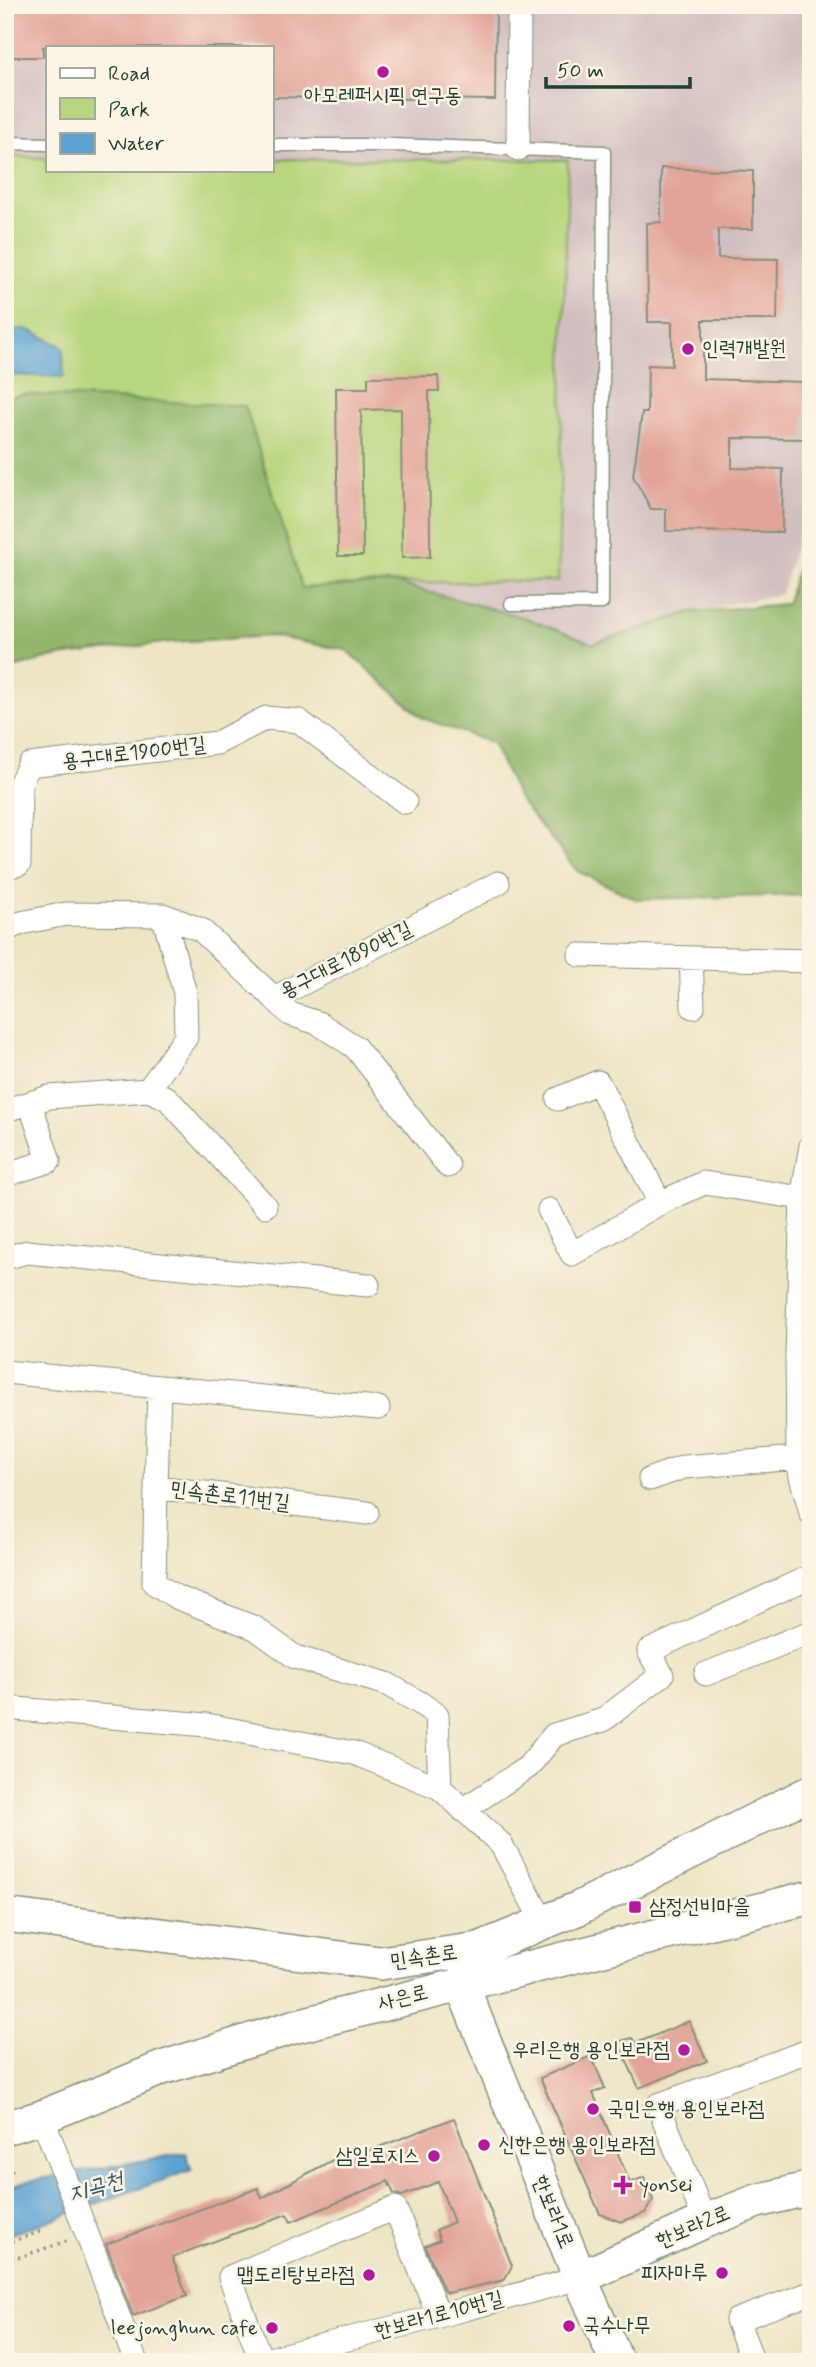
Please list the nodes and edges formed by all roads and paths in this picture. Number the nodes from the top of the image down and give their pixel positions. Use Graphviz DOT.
graph roads {
  1 [pos="519,5"];
  2 [pos="5,143"];
  3 [pos="46,144"];
  4 [pos="273,145"];
  5 [pos="518,149"];
  6 [pos="511,604"];
  7 [pos="405,802"];
  8 [pos="5,867"];
  9 [pos="498,883"];
  10 [pos="163,915"];
  11 [pos="5,930"];
  12 [pos="580,955"];
  13 [pos="691,958"];
  14 [pos="811,961"];
  15 [pos="274,998"];
  16 [pos="693,1007"];
  17 [pos="148,1090"];
  18 [pos="558,1099"];
  19 [pos="30,1103"];
  20 [pos="5,1110"];
  21 [pos="811,1146"];
  22 [pos="447,1166"];
  23 [pos="5,1175"];
  24 [pos="802,1198"];
  25 [pos="660,1203"];
  26 [pos="265,1206"];
  27 [pos="548,1210"];
  28 [pos="5,1258"];
  29 [pos="368,1285"];
  30 [pos="5,1372"];
  31 [pos="159,1388"];
  32 [pos="378,1408"];
  33 [pos="798,1458"];
  34 [pos="650,1479"];
  35 [pos="156,1487"];
  36 [pos="367,1513"];
  37 [pos="811,1513"];
  38 [pos="811,1576"];
  39 [pos="811,1632"];
  40 [pos="706,1674"];
  41 [pos="5,1708"];
  42 [pos="440,1788"];
  43 [pos="810,1794"];
  44 [pos="463,1810"];
  45 [pos="811,1897"];
  46 [pos="5,1915"];
  47 [pos="543,1922"];
  48 [pos="461,1983"];
  49 [pos="811,2050"];
  50 [pos="5,2128"];
  51 [pos="46,2128"];
  52 [pos="18,2169"];
  53 [pos="5,2173"];
  54 [pos="811,2189"];
  55 [pos="705,2221"];
  56 [pos="44,2230"];
  57 [pos="87,2231"];
  58 [pos="5,2244"];
  59 [pos="5,2256"];
  60 [pos="18,2258"];
  61 [pos="5,2262"];
  62 [pos="580,2278"];
  63 [pos="811,2293"];
  64 [pos="439,2316"];
  65 [pos="259,2361"];
  66 [pos="136,2362"];
  67 [pos="617,2362"];
  68 [pos="753,2362"];
  1 -- 5 [label="street"];
  2 -- 3 [label="lane"];
  4 -- 5 [label="lane"];
  5 -- 6 [label="lane"];
  7 -- 8 [label="street, 용구대로1900번길"];
  9 -- 15 [label="street, 용구대로1890번길"];
  10 -- 11 [label="street, 용구대로1890번길"];
  10 -- 15 [label="street, 용구대로1890번길"];
  10 -- 17 [label="street"];
  12 -- 13 [label="street"];
  13 -- 14 [label="street"];
  13 -- 16 [label="street"];
  15 -- 22 [label="street"];
  17 -- 19 [label="street"];
  17 -- 26 [label="street"];
  18 -- 25 [label="street"];
  19 -- 20 [label="street"];
  19 -- 23 [label="street"];
  21 -- 24 [label="street"];
  24 -- 25 [label="street"];
  24 -- 33 [label="street"];
  25 -- 27 [label="street"];
  28 -- 29 [label="street"];
  30 -- 31 [label="street"];
  31 -- 32 [label="street"];
  31 -- 35 [label="street"];
  33 -- 34 [label="street"];
  33 -- 37 [label="street"];
  35 -- 36 [label="street, 민속촌로11번길"];
  35 -- 42 [label="street, 민속촌로11번길"];
  38 -- 44 [label="street"];
  39 -- 40 [label="street"];
  41 -- 42 [label="street"];
  42 -- 44 [label="street"];
  43 -- 47 [label="street, 민속촌로"];
  44 -- 47 [label="street"];
  45 -- 48 [label="street, 사은로"];
  46 -- 47 [label="street, 민속촌로"];
  48 -- 51 [label="street, 사은로"];
  48 -- 62 [label="street, 한보라1로"];
  49 -- 55 [label="street"];
  50 -- 51 [label="street, 사은로"];
  51 -- 57 [label="street"];
  52 -- 53 [label="path"];
  54 -- 55 [label="street, 한보라2로"];
  55 -- 62 [label="street, 한보라2로"];
  56 -- 58 [label="path"];
  57 -- 60 [label="path"];
  57 -- 66 [label="street"];
  59 -- 60 [label="path"];
  60 -- 61 [label="path"];
  62 -- 64 [label="street, 한보라1로10번길"];
  62 -- 67 [label="street, 한보라1로"];
  63 -- 68 [label="street"];
  64 -- 65 [label="street, 한보라1로10번길"];
  64 -- 65 [label="street"];
}
